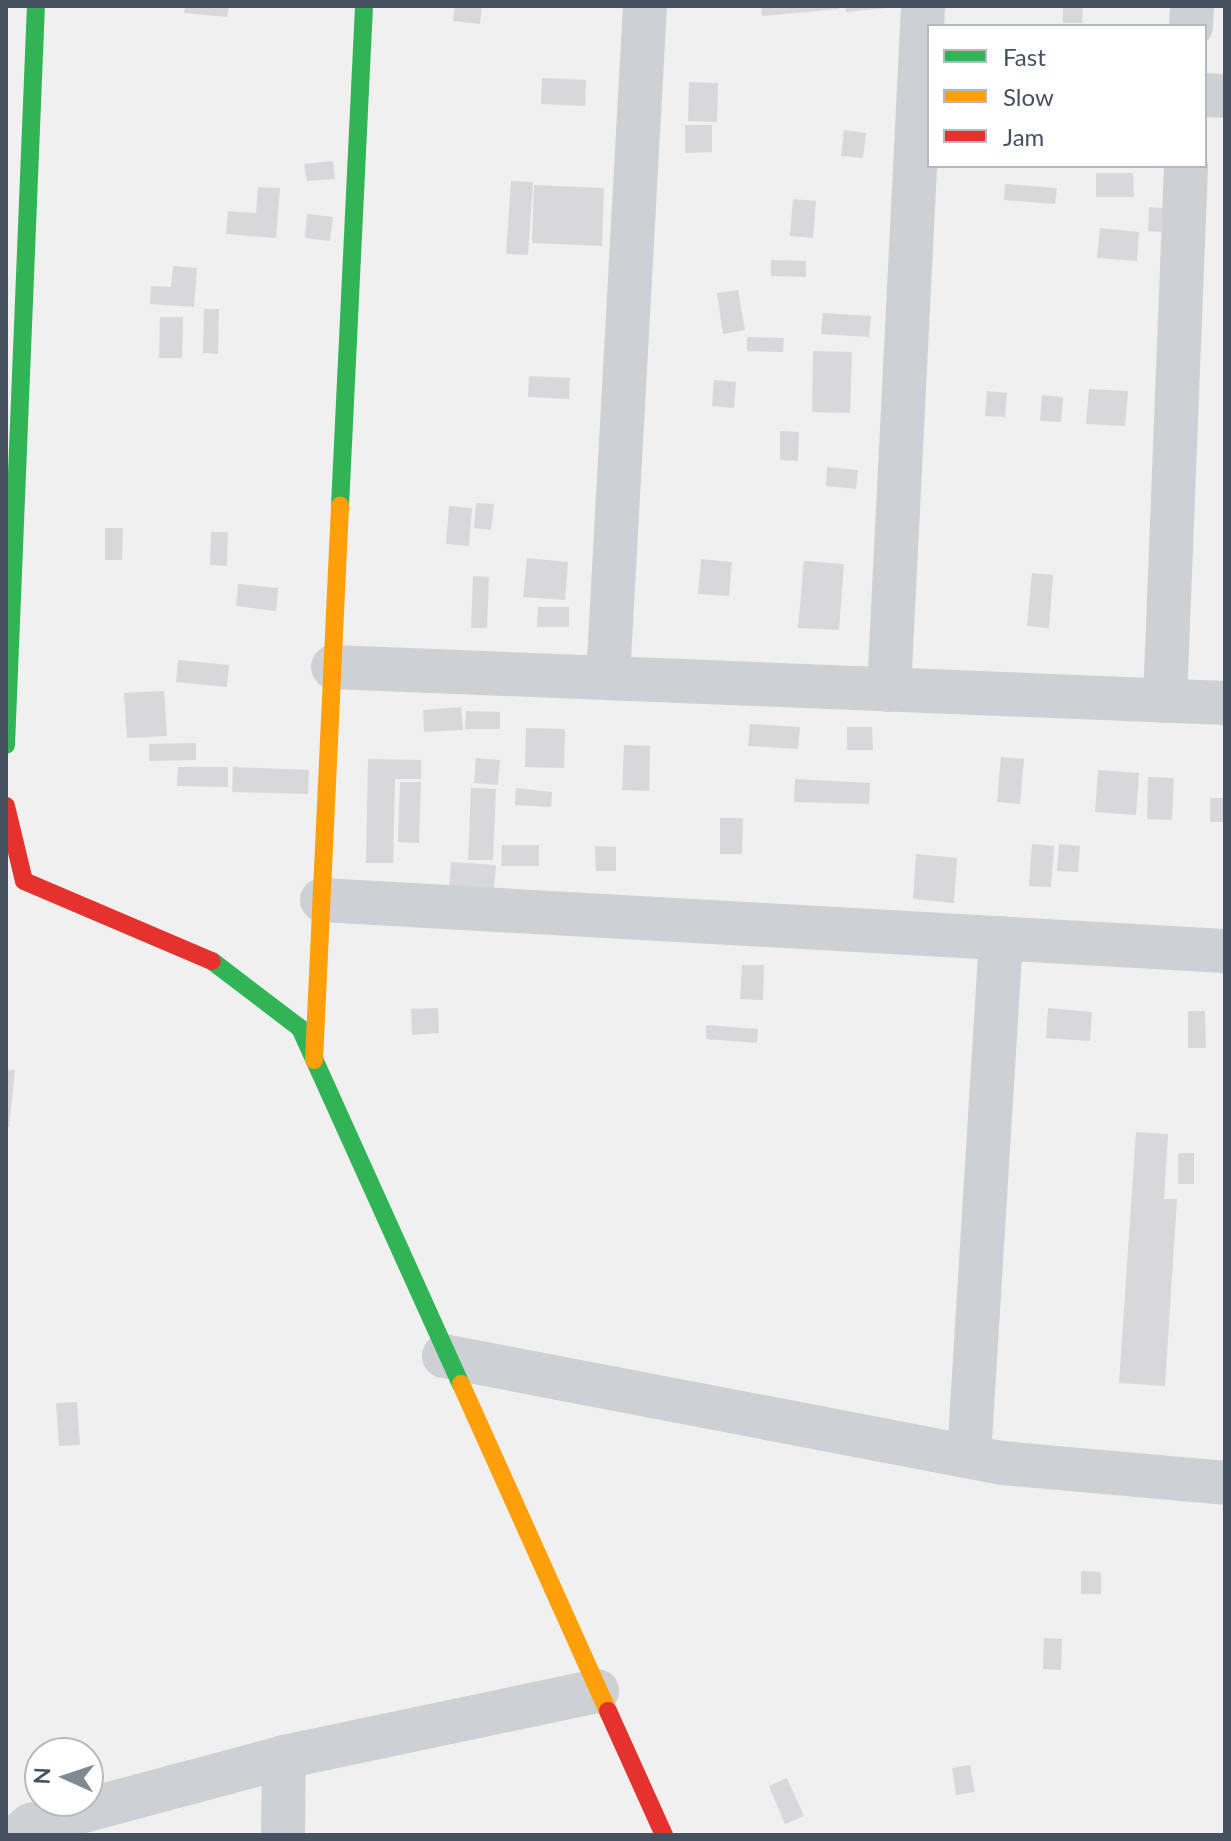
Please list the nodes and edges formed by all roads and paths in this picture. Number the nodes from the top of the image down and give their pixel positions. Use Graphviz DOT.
graph roads {
  1 [pos="36,6"];
  2 [pos="364,6"];
  3 [pos="645,6"];
  4 [pos="923,6"];
  5 [pos="924,81"];
  6 [pos="1186,168"];
  7 [pos="16,233"];
  8 [pos="333,667"];
  9 [pos="608,678"];
  10 [pos="889,690"];
  11 [pos="1165,701"];
  12 [pos="1225,703"];
  13 [pos="6,745"];
  14 [pos="6,806"];
  15 [pos="322,900"];
  16 [pos="1001,938"];
  17 [pos="1225,951"];
  18 [pos="314,1060"];
  19 [pos="444,1356"];
  20 [pos="969,1456"];
  21 [pos="1225,1483"];
  22 [pos="597,1691"];
  23 [pos="284,1757"];
  24 [pos="19,1835"];
  25 [pos="283,1835"];
  26 [pos="664,1835"];
  1 -- 7 [label="street"];
  2 -- 8 [label="street"];
  3 -- 9 [label="street"];
  4 -- 5 [label="street"];
  5 -- 10 [label="street"];
  6 -- 11 [label="street"];
  7 -- 13 [label="street"];
  8 -- 9 [label="street"];
  8 -- 15 [label="street"];
  9 -- 10 [label="street"];
  10 -- 11 [label="street"];
  11 -- 12 [label="street"];
  14 -- 18 [label="street"];
  15 -- 16 [label="street"];
  15 -- 18 [label="street"];
  16 -- 17 [label="street"];
  16 -- 20 [label="street"];
  18 -- 19 [label="street"];
  19 -- 20 [label="street"];
  19 -- 22 [label="street"];
  20 -- 21 [label="street"];
  22 -- 23 [label="street"];
  22 -- 26 [label="street"];
  23 -- 24 [label="street"];
  23 -- 25 [label="street"];
}
